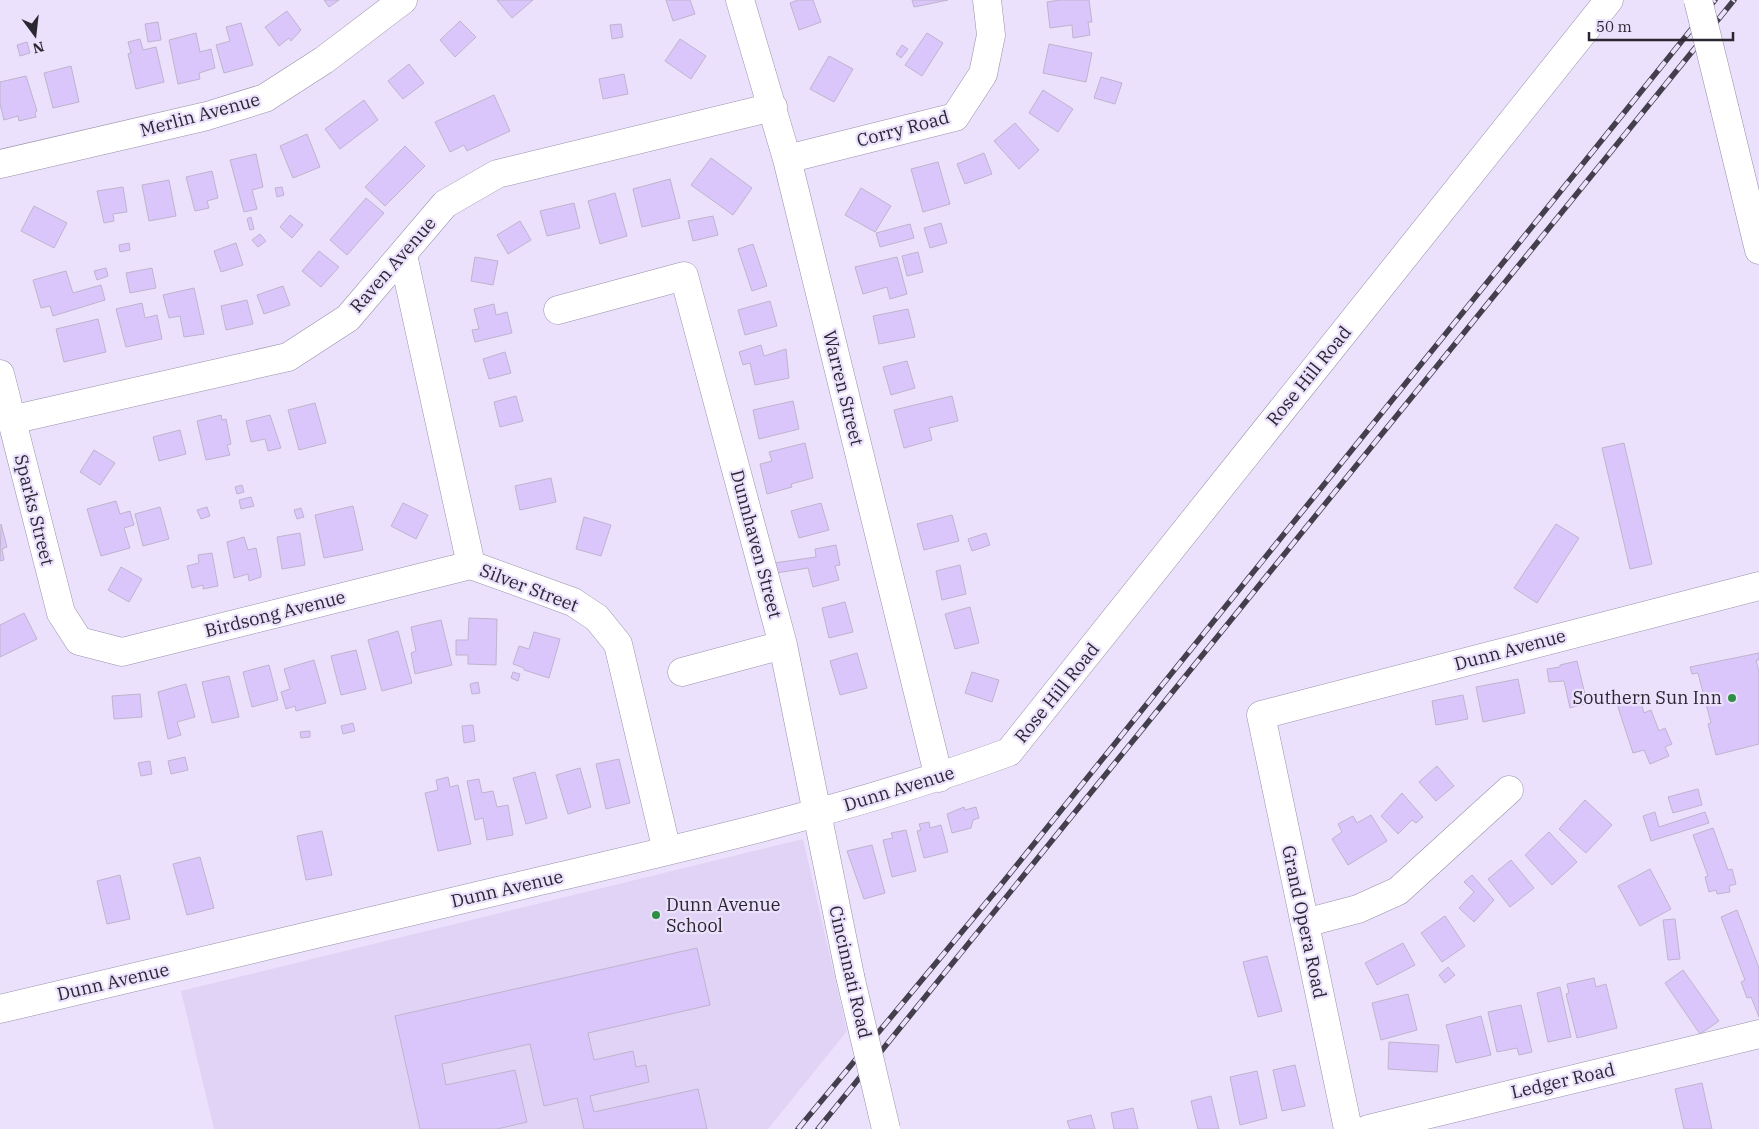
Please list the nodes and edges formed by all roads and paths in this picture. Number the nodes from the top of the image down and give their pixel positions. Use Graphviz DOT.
graph roads {
  1 [pos="403,0"];
  2 [pos="740,0"];
  3 [pos="987,0"];
  4 [pos="1609,0"];
  5 [pos="1698,0"];
  6 [pos="773,107"];
  7 [pos="787,159"];
  8 [pos="0,164"];
  9 [pos="1759,250"];
  10 [pos="404,254"];
  11 [pos="558,310"];
  12 [pos="0,374"];
  13 [pos="11,420"];
  14 [pos="470,566"];
  15 [pos="1759,586"];
  16 [pos="79,641"];
  17 [pos="783,645"];
  18 [pos="682,672"];
  19 [pos="1261,715"];
  20 [pos="1009,752"];
  21 [pos="939,778"];
  22 [pos="1509,790"];
  23 [pos="816,814"];
  24 [pos="667,851"];
  25 [pos="1304,923"];
  26 [pos="0,1009"];
  27 [pos="1759,1034"];
  28 [pos="1426,1121"];
  29 [pos="886,1129"];
  30 [pos="1348,1129"];
  31 [pos="1368,1129"];
  1 -- 8 [label="street, Merlin Avenue"];
  2 -- 6 [label="street, Warren Street"];
  3 -- 7 [label="street, Corry Road"];
  4 -- 20 [label="street, Rose Hill Road"];
  5 -- 9 [label="street, bridge"];
  6 -- 7 [label="street, Warren Street"];
  6 -- 10 [label="street, Raven Avenue"];
  7 -- 21 [label="street, Warren Street"];
  10 -- 13 [label="street, Raven Avenue"];
  10 -- 14 [label="street, Silver Street"];
  11 -- 17 [label="street, Dunnhaven Street"];
  12 -- 13 [label="street, Sparks Street"];
  13 -- 16 [label="street, Sparks Street"];
  14 -- 16 [label="street, Birdsong Avenue"];
  14 -- 24 [label="street, Silver Street"];
  15 -- 19 [label="street, Dunn Avenue"];
  17 -- 18 [label="street"];
  17 -- 23 [label="street, Dunnhaven Street"];
  19 -- 25 [label="street, Grand Opera Road"];
  20 -- 21 [label="street, Dunn Avenue"];
  21 -- 23 [label="street, Dunn Avenue"];
  22 -- 25 [label="street"];
  23 -- 24 [label="street, Dunn Avenue"];
  23 -- 29 [label="street, Cincinnati Road, bridge"];
  24 -- 26 [label="street, Dunn Avenue"];
  25 -- 30 [label="street, Grand Opera Road"];
  27 -- 28 [label="street, Ledger Road"];
  28 -- 31 [label="street, Ledger Road"];
}
